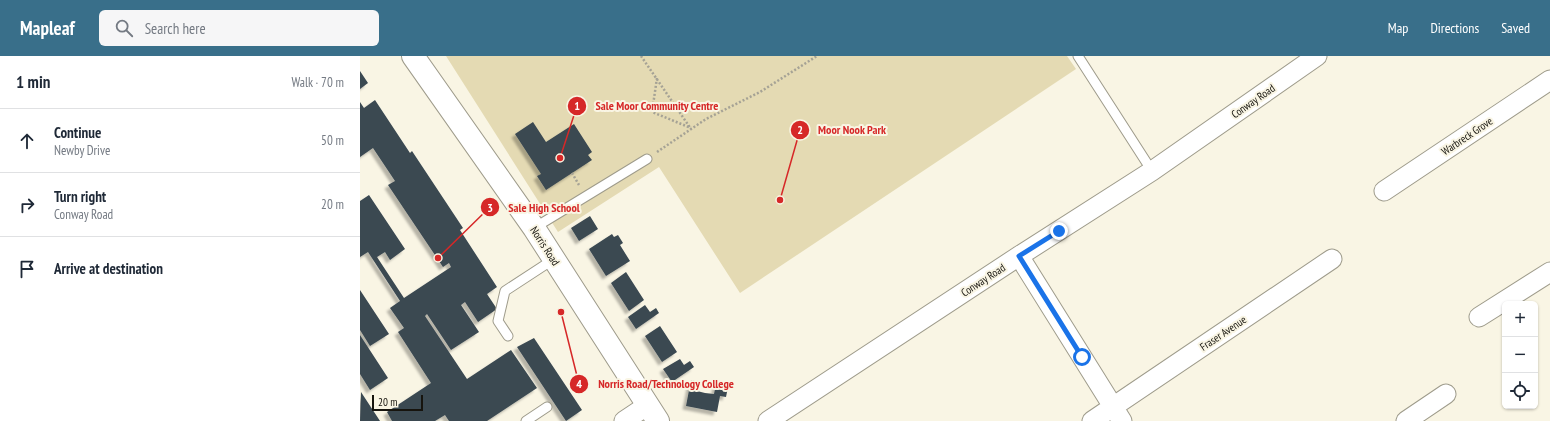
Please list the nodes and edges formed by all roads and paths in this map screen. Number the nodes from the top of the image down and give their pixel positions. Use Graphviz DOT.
graph roads {
  1 [pos="413,56"];
  2 [pos="641,56"];
  3 [pos="817,56"];
  4 [pos="1078,56"];
  5 [pos="1317,56"];
  6 [pos="656,78"];
  7 [pos="1550,80"];
  8 [pos="691,129"];
  9 [pos="647,159"];
  10 [pos="1152,171"];
  11 [pos="1384,191"];
  12 [pos="534,228"];
  13 [pos="1019,256"];
  14 [pos="554,259"];
  15 [pos="1332,259"];
  16 [pos="1550,272"];
  17 [pos="1479,317"];
  18 [pos="508,336"];
  19 [pos="1446,394"];
  20 [pos="546,407"];
  21 [pos="653,413"];
  22 [pos="1118,414"];
  23 [pos="526,421"];
  24 [pos="624,421"];
  25 [pos="768,421"];
  26 [pos="1092,421"];
  27 [pos="1406,421"];
  1 -- 12 [label="street, Norris Road"];
  2 -- 6 [label="path"];
  3 -- 8 [label="path"];
  4 -- 10 [label="lane"];
  5 -- 10 [label="street, Conway Road"];
  6 -- 8 [label="path"];
  6 -- 8 [label="path"];
  7 -- 11 [label="street, Warbreck Grove"];
  8 -- 9 [label="path"];
  9 -- 12 [label="lane"];
  10 -- 13 [label="street, Conway Road"];
  12 -- 14 [label="street, Norris Road"];
  13 -- 22 [label="street"];
  13 -- 25 [label="street, Conway Road"];
  14 -- 18 [label="lane"];
  14 -- 21 [label="street, Norris Road"];
  15 -- 22 [label="street, Fraser Avenue"];
  16 -- 17 [label="street"];
  19 -- 27 [label="street"];
  20 -- 23 [label="lane"];
  21 -- 24 [label="street"];
  22 -- 26 [label="street, Fraser Avenue"];
}
